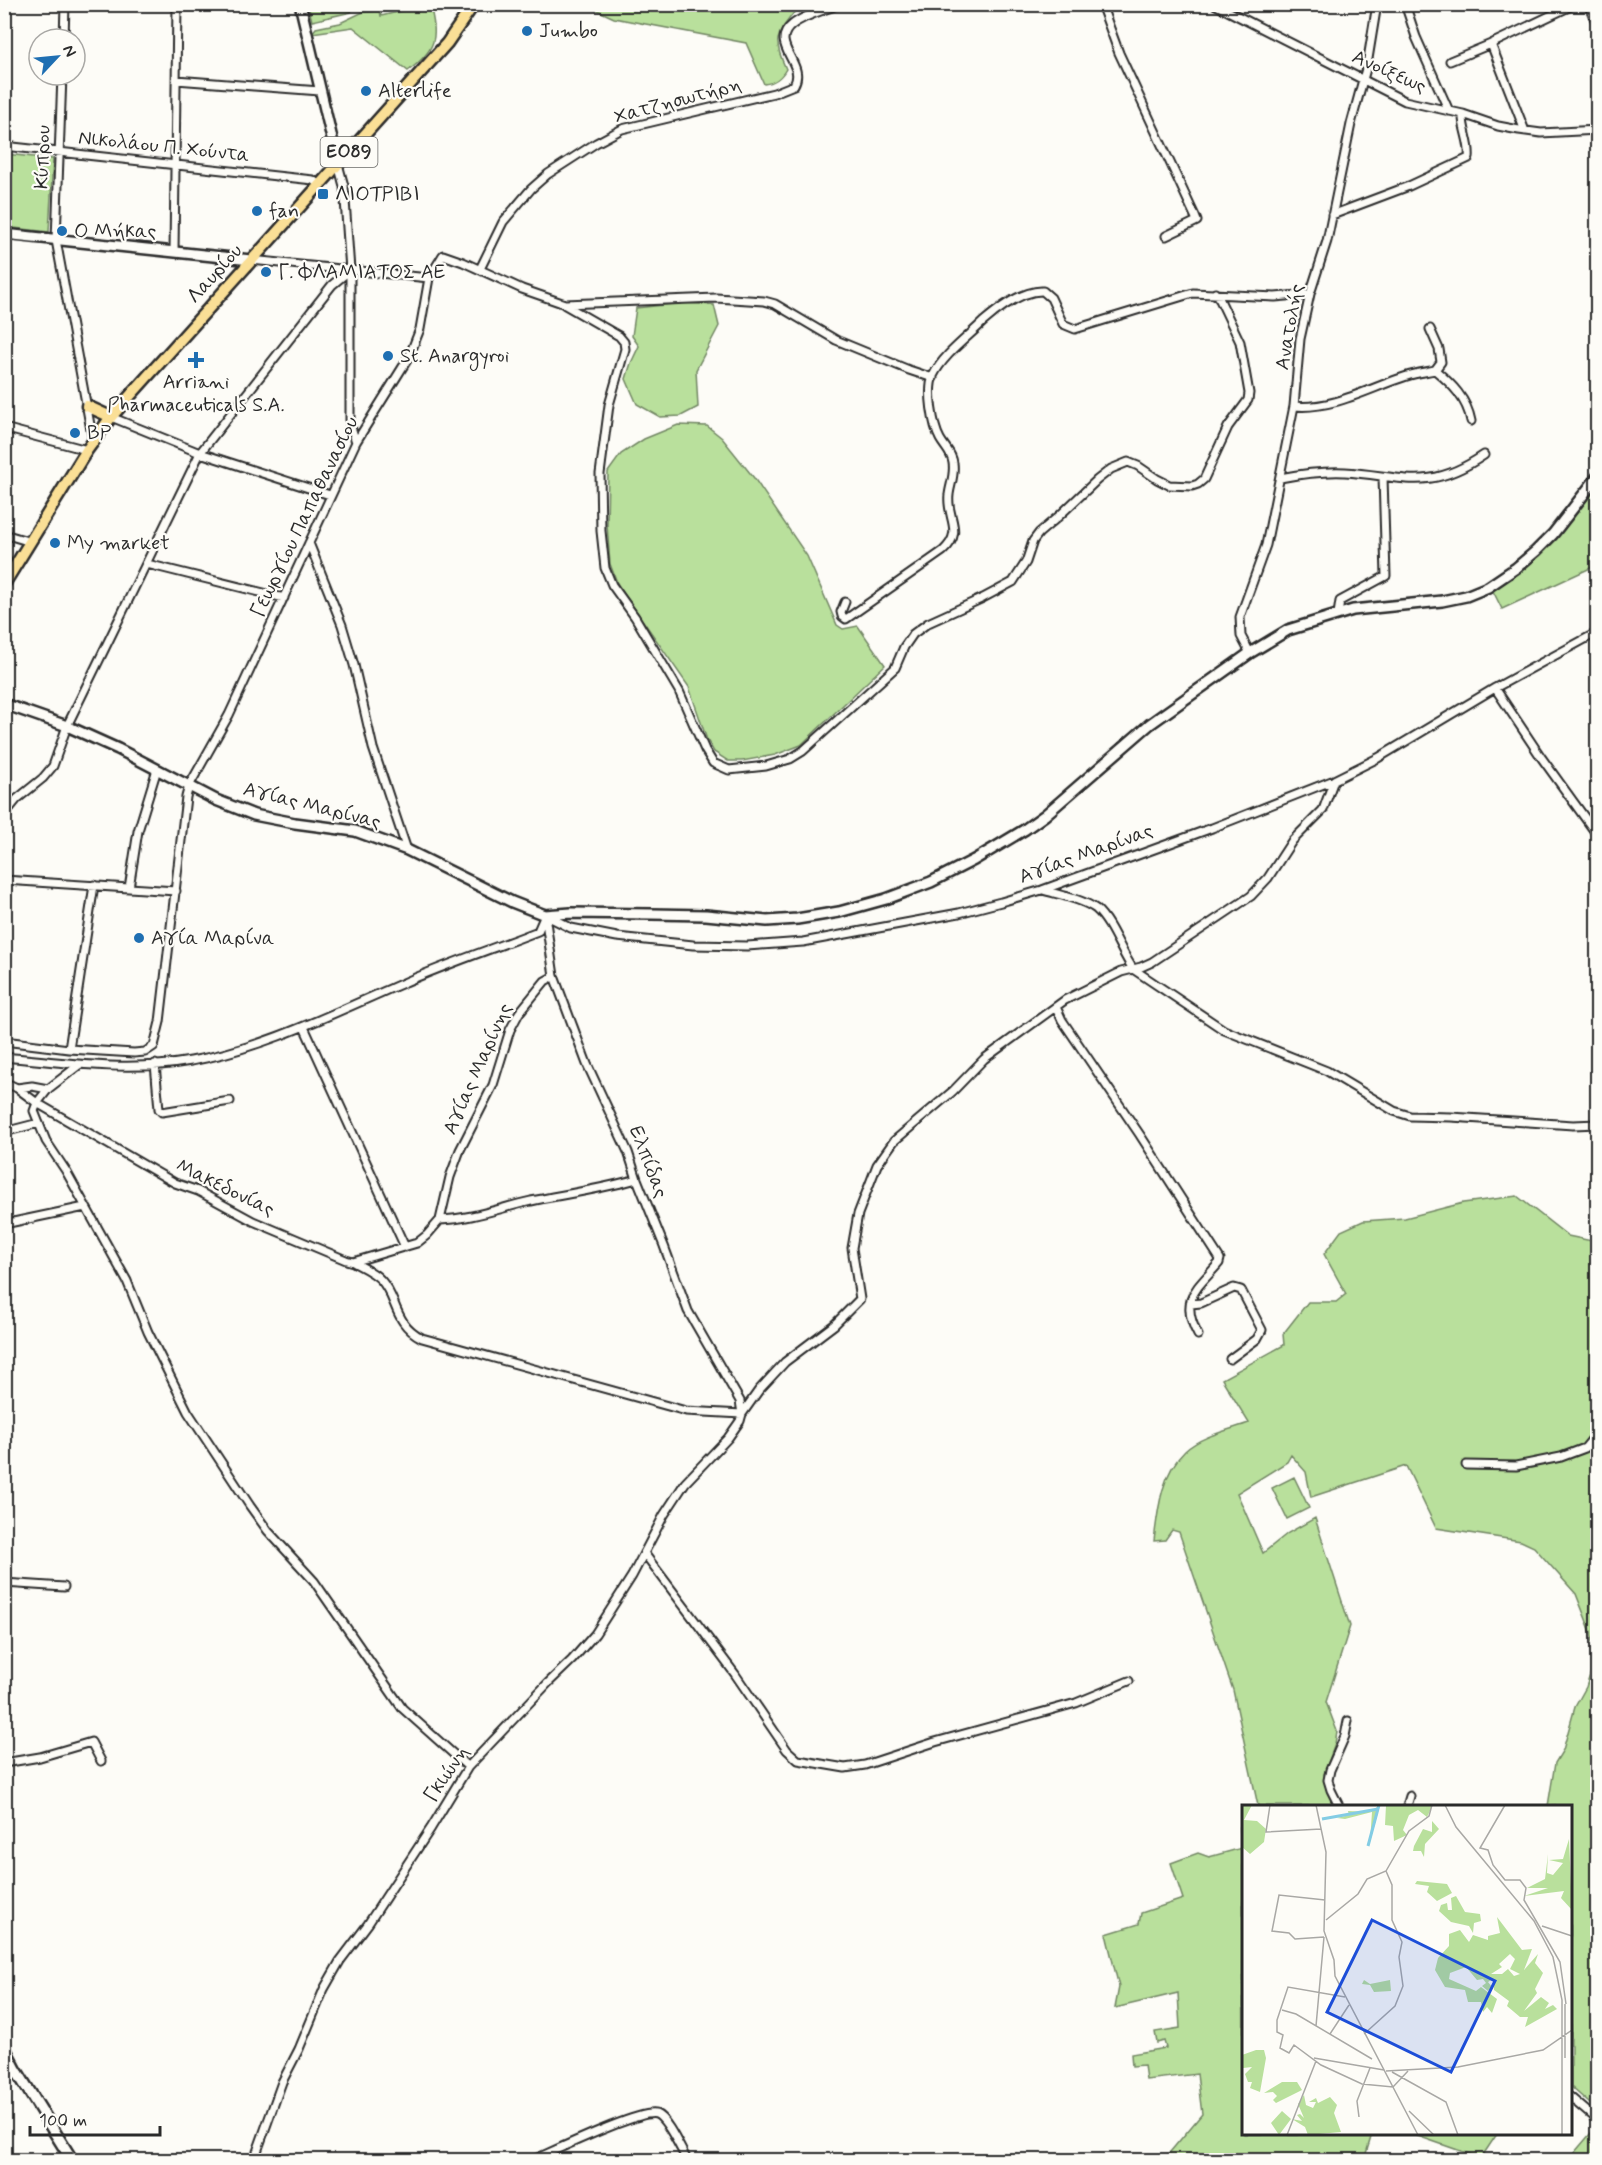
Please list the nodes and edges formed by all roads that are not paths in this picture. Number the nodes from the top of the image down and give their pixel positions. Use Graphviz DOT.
graph roads {
  1 [pos="65,4"];
  2 [pos="177,4"];
  3 [pos="300,4"];
  4 [pos="474,4"];
  5 [pos="840,4"];
  6 [pos="1101,4"];
  7 [pos="1214,4"];
  8 [pos="1377,4"];
  9 [pos="1405,4"];
  10 [pos="1575,4"];
  11 [pos="1588,4"];
  12 [pos="1598,26"];
  13 [pos="64,27"];
  14 [pos="1491,44"];
  15 [pos="1450,60"];
  16 [pos="176,80"];
  17 [pos="1364,81"];
  18 [pos="62,87"];
  19 [pos="320,91"];
  20 [pos="1449,111"];
  21 [pos="1464,114"];
  22 [pos="1598,130"];
  23 [pos="1525,131"];
  24 [pos="4,146"];
  25 [pos="59,152"];
  26 [pos="175,164"];
  27 [pos="338,164"];
  28 [pos="319,185"];
  29 [pos="1332,215"];
  30 [pos="4,234"];
  31 [pos="1166,236"];
  32 [pos="56,240"];
  33 [pos="174,252"];
  34 [pos="251,260"];
  35 [pos="480,269"];
  36 [pos="350,270"];
  37 [pos="429,278"];
  38 [pos="1215,293"];
  39 [pos="1310,294"];
  40 [pos="565,304"];
  41 [pos="1430,329"];
  42 [pos="1435,370"];
  43 [pos="933,378"];
  44 [pos="87,406"];
  45 [pos="1294,406"];
  46 [pos="111,417"];
  47 [pos="1471,421"];
  48 [pos="4,428"];
  49 [pos="356,442"];
  50 [pos="90,446"];
  51 [pos="200,453"];
  52 [pos="1484,455"];
  53 [pos="1598,476"];
  54 [pos="1383,477"];
  55 [pos="1280,478"];
  56 [pos="330,495"];
  57 [pos="4,534"];
  58 [pos="31,542"];
  59 [pos="309,543"];
  60 [pos="147,564"];
  61 [pos="4,584"];
  62 [pos="284,598"];
  63 [pos="845,602"];
  64 [pos="1338,614"];
  65 [pos="1598,632"];
  66 [pos="1250,653"];
  67 [pos="1495,687"];
  68 [pos="4,704"];
  69 [pos="67,726"];
  70 [pos="157,769"];
  71 [pos="1334,780"];
  72 [pos="189,786"];
  73 [pos="4,815"];
  74 [pos="1598,836"];
  75 [pos="406,850"];
  76 [pos="4,880"];
  77 [pos="94,885"];
  78 [pos="129,888"];
  79 [pos="1042,890"];
  80 [pos="176,891"];
  81 [pos="545,915"];
  82 [pos="1133,969"];
  83 [pos="554,976"];
  84 [pos="1056,1007"];
  85 [pos="304,1027"];
  86 [pos="4,1041"];
  87 [pos="69,1049"];
  88 [pos="4,1057"];
  89 [pos="155,1064"];
  90 [pos="79,1065"];
  91 [pos="4,1082"];
  92 [pos="17,1088"];
  93 [pos="48,1089"];
  94 [pos="230,1101"];
  95 [pos="37,1103"];
  96 [pos="39,1124"];
  97 [pos="1598,1124"];
  98 [pos="4,1132"];
  99 [pos="637,1179"];
  100 [pos="85,1207"];
  101 [pos="440,1220"];
  102 [pos="4,1224"];
  103 [pos="405,1247"];
  104 [pos="353,1262"];
  105 [pos="1191,1304"];
  106 [pos="1198,1335"];
  107 [pos="1230,1359"];
  108 [pos="742,1413"];
  109 [pos="1598,1432"];
  110 [pos="1466,1465"];
  111 [pos="645,1553"];
  112 [pos="4,1583"];
  113 [pos="64,1587"];
  114 [pos="1129,1681"];
  115 [pos="1348,1721"];
  116 [pos="101,1761"];
  117 [pos="4,1763"];
  118 [pos="468,1767"];
  119 [pos="1410,1796"];
  120 [pos="1338,1805"];
  121 [pos="1407,1805"];
  122 [pos="4,2047"];
  123 [pos="1572,2099"];
  124 [pos="1598,2121"];
  125 [pos="72,2160"];
  126 [pos="254,2160"];
  127 [pos="533,2160"];
  128 [pos="687,2160"];
  1 -- 13 [label="street"];
  2 -- 16 [label="street"];
  3 -- 19 [label="street"];
  4 -- 27 [label="main road, Λαυρίου / ΕΟ89"];
  5 -- 35 [label="street, Χατζησωτήρη"];
  6 -- 31 [label="street"];
  7 -- 17 [label="street, Ανοίξεως"];
  8 -- 17 [label="street, Ανατολής"];
  9 -- 20 [label="street"];
  10 -- 14 [label="street"];
  11 -- 12 [label="street"];
  14 -- 15 [label="street"];
  14 -- 23 [label="street"];
  16 -- 19 [label="street"];
  16 -- 26 [label="street"];
  17 -- 20 [label="street, Ανοίξεως"];
  17 -- 29 [label="street, Ανατολής"];
  18 -- 25 [label="street, Κύπρου"];
  19 -- 27 [label="street"];
  20 -- 21 [label="street, Ανοίξεως"];
  21 -- 23 [label="street, Ανοίξεως"];
  21 -- 29 [label="street"];
  22 -- 23 [label="street, Ανοίξεως"];
  24 -- 25 [label="street, Νικολάου Π. Χούντα"];
  25 -- 26 [label="street, Νικολάου Π. Χούντα"];
  25 -- 32 [label="street, Κύπρου"];
  26 -- 28 [label="street, Νικολάου Π. Χούντα"];
  26 -- 33 [label="street"];
  27 -- 28 [label="main road, Λαυρίου / ΕΟ89"];
  27 -- 36 [label="street"];
  28 -- 34 [label="main road, Λαυρίου / ΕΟ89"];
  29 -- 39 [label="street, Ανατολής"];
  30 -- 32 [label="street"];
  32 -- 33 [label="street"];
  32 -- 44 [label="street, Κύπρου"];
  33 -- 34 [label="street"];
  34 -- 36 [label="street"];
  34 -- 46 [label="main road, Λαυρίου / ΕΟ89"];
  35 -- 37 [label="street, Γεωργίου Παπαθανασίου"];
  35 -- 40 [label="street, Γεωργίου Παπαθανασίου"];
  36 -- 37 [label="street"];
  36 -- 49 [label="street"];
  36 -- 51 [label="street"];
  37 -- 49 [label="street, Γεωργίου Παπαθανασίου"];
  38 -- 39 [label="street"];
  38 -- 40 [label="street"];
  38 -- 43 [label="street"];
  39 -- 45 [label="street, Ανατολής"];
  40 -- 43 [label="street, Γεωργίου Παπαθανασίου"];
  41 -- 42 [label="street"];
  42 -- 45 [label="street"];
  42 -- 47 [label="street"];
  43 -- 63 [label="street"];
  44 -- 46 [label="main road"];
  44 -- 50 [label="street, Κύπρου"];
  45 -- 55 [label="street, Ανατολής"];
  46 -- 50 [label="main road, Λαυρίου / ΕΟ89"];
  46 -- 51 [label="street"];
  48 -- 50 [label="street"];
  49 -- 56 [label="street, Γεωργίου Παπαθανασίου"];
  50 -- 58 [label="main road, Λαυρίου / ΕΟ89"];
  51 -- 56 [label="street"];
  51 -- 60 [label="street"];
  52 -- 54 [label="street"];
  53 -- 64 [label="street"];
  54 -- 55 [label="street"];
  54 -- 64 [label="street"];
  55 -- 66 [label="street, Ανατολής"];
  56 -- 59 [label="street, Γεωργίου Παπαθανασίου"];
  57 -- 58 [label="street"];
  58 -- 61 [label="main road, Λαυρίου / ΕΟ89"];
  59 -- 62 [label="street, Γεωργίου Παπαθανασίου"];
  59 -- 75 [label="street"];
  60 -- 62 [label="street"];
  60 -- 69 [label="street"];
  62 -- 72 [label="street, Γεωργίου Παπαθανασίου"];
  64 -- 66 [label="street"];
  65 -- 67 [label="street, Αγίας Μαρίνας"];
  66 -- 81 [label="street"];
  67 -- 71 [label="street, Αγίας Μαρίνας"];
  67 -- 74 [label="street"];
  68 -- 69 [label="street, Αγίας Μαρίνας"];
  69 -- 70 [label="street, Αγίας Μαρίνας"];
  69 -- 73 [label="street"];
  70 -- 72 [label="street, Αγίας Μαρίνας"];
  70 -- 78 [label="street"];
  71 -- 79 [label="street, Αγίας Μαρίνας"];
  71 -- 82 [label="street"];
  72 -- 75 [label="street, Αγίας Μαρίνας"];
  72 -- 80 [label="street, Γεωργίου Παπαθανασίου"];
  75 -- 81 [label="street, Αγίας Μαρίνας"];
  76 -- 77 [label="street"];
  77 -- 78 [label="street"];
  77 -- 87 [label="street"];
  78 -- 80 [label="street"];
  79 -- 81 [label="street, Αγίας Μαρίνας"];
  79 -- 82 [label="street"];
  80 -- 87 [label="street, Γεωργίου Παπαθανασίου"];
  81 -- 83 [label="street, Ελπίδας"];
  81 -- 85 [label="street"];
  82 -- 84 [label="street"];
  82 -- 97 [label="street"];
  83 -- 99 [label="street, Ελπίδας"];
  83 -- 101 [label="street, Αγίας Μαρίνης"];
  84 -- 105 [label="street"];
  84 -- 108 [label="street, Γκιώνη"];
  85 -- 89 [label="street"];
  85 -- 103 [label="street"];
  86 -- 87 [label="street, Γεωργίου Παπαθανασίου"];
  88 -- 90 [label="street"];
  89 -- 90 [label="street"];
  89 -- 94 [label="street"];
  90 -- 93 [label="street"];
  91 -- 92 [label="street, Μακεδονίας"];
  92 -- 93 [label="street"];
  92 -- 95 [label="street, Μακεδονίας"];
  93 -- 95 [label="street"];
  95 -- 96 [label="street"];
  95 -- 104 [label="street, Μακεδονίας"];
  96 -- 98 [label="street"];
  96 -- 100 [label="street"];
  99 -- 101 [label="street"];
  99 -- 108 [label="street, Ελπίδας"];
  100 -- 102 [label="street"];
  100 -- 118 [label="street"];
  101 -- 103 [label="street"];
  103 -- 104 [label="street"];
  104 -- 108 [label="street, Μακεδονίας"];
  105 -- 106 [label="street"];
  105 -- 107 [label="street"];
  108 -- 111 [label="street, Γκιώνη"];
  109 -- 110 [label="street"];
  111 -- 114 [label="street"];
  111 -- 118 [label="street, Γκιώνη"];
  112 -- 113 [label="street"];
  115 -- 120 [label="street"];
  116 -- 117 [label="street"];
  118 -- 126 [label="street, Γκιώνη"];
  119 -- 121 [label="street"];
  122 -- 125 [label="main road"];
  123 -- 124 [label="street"];
  127 -- 128 [label="street"];
}
